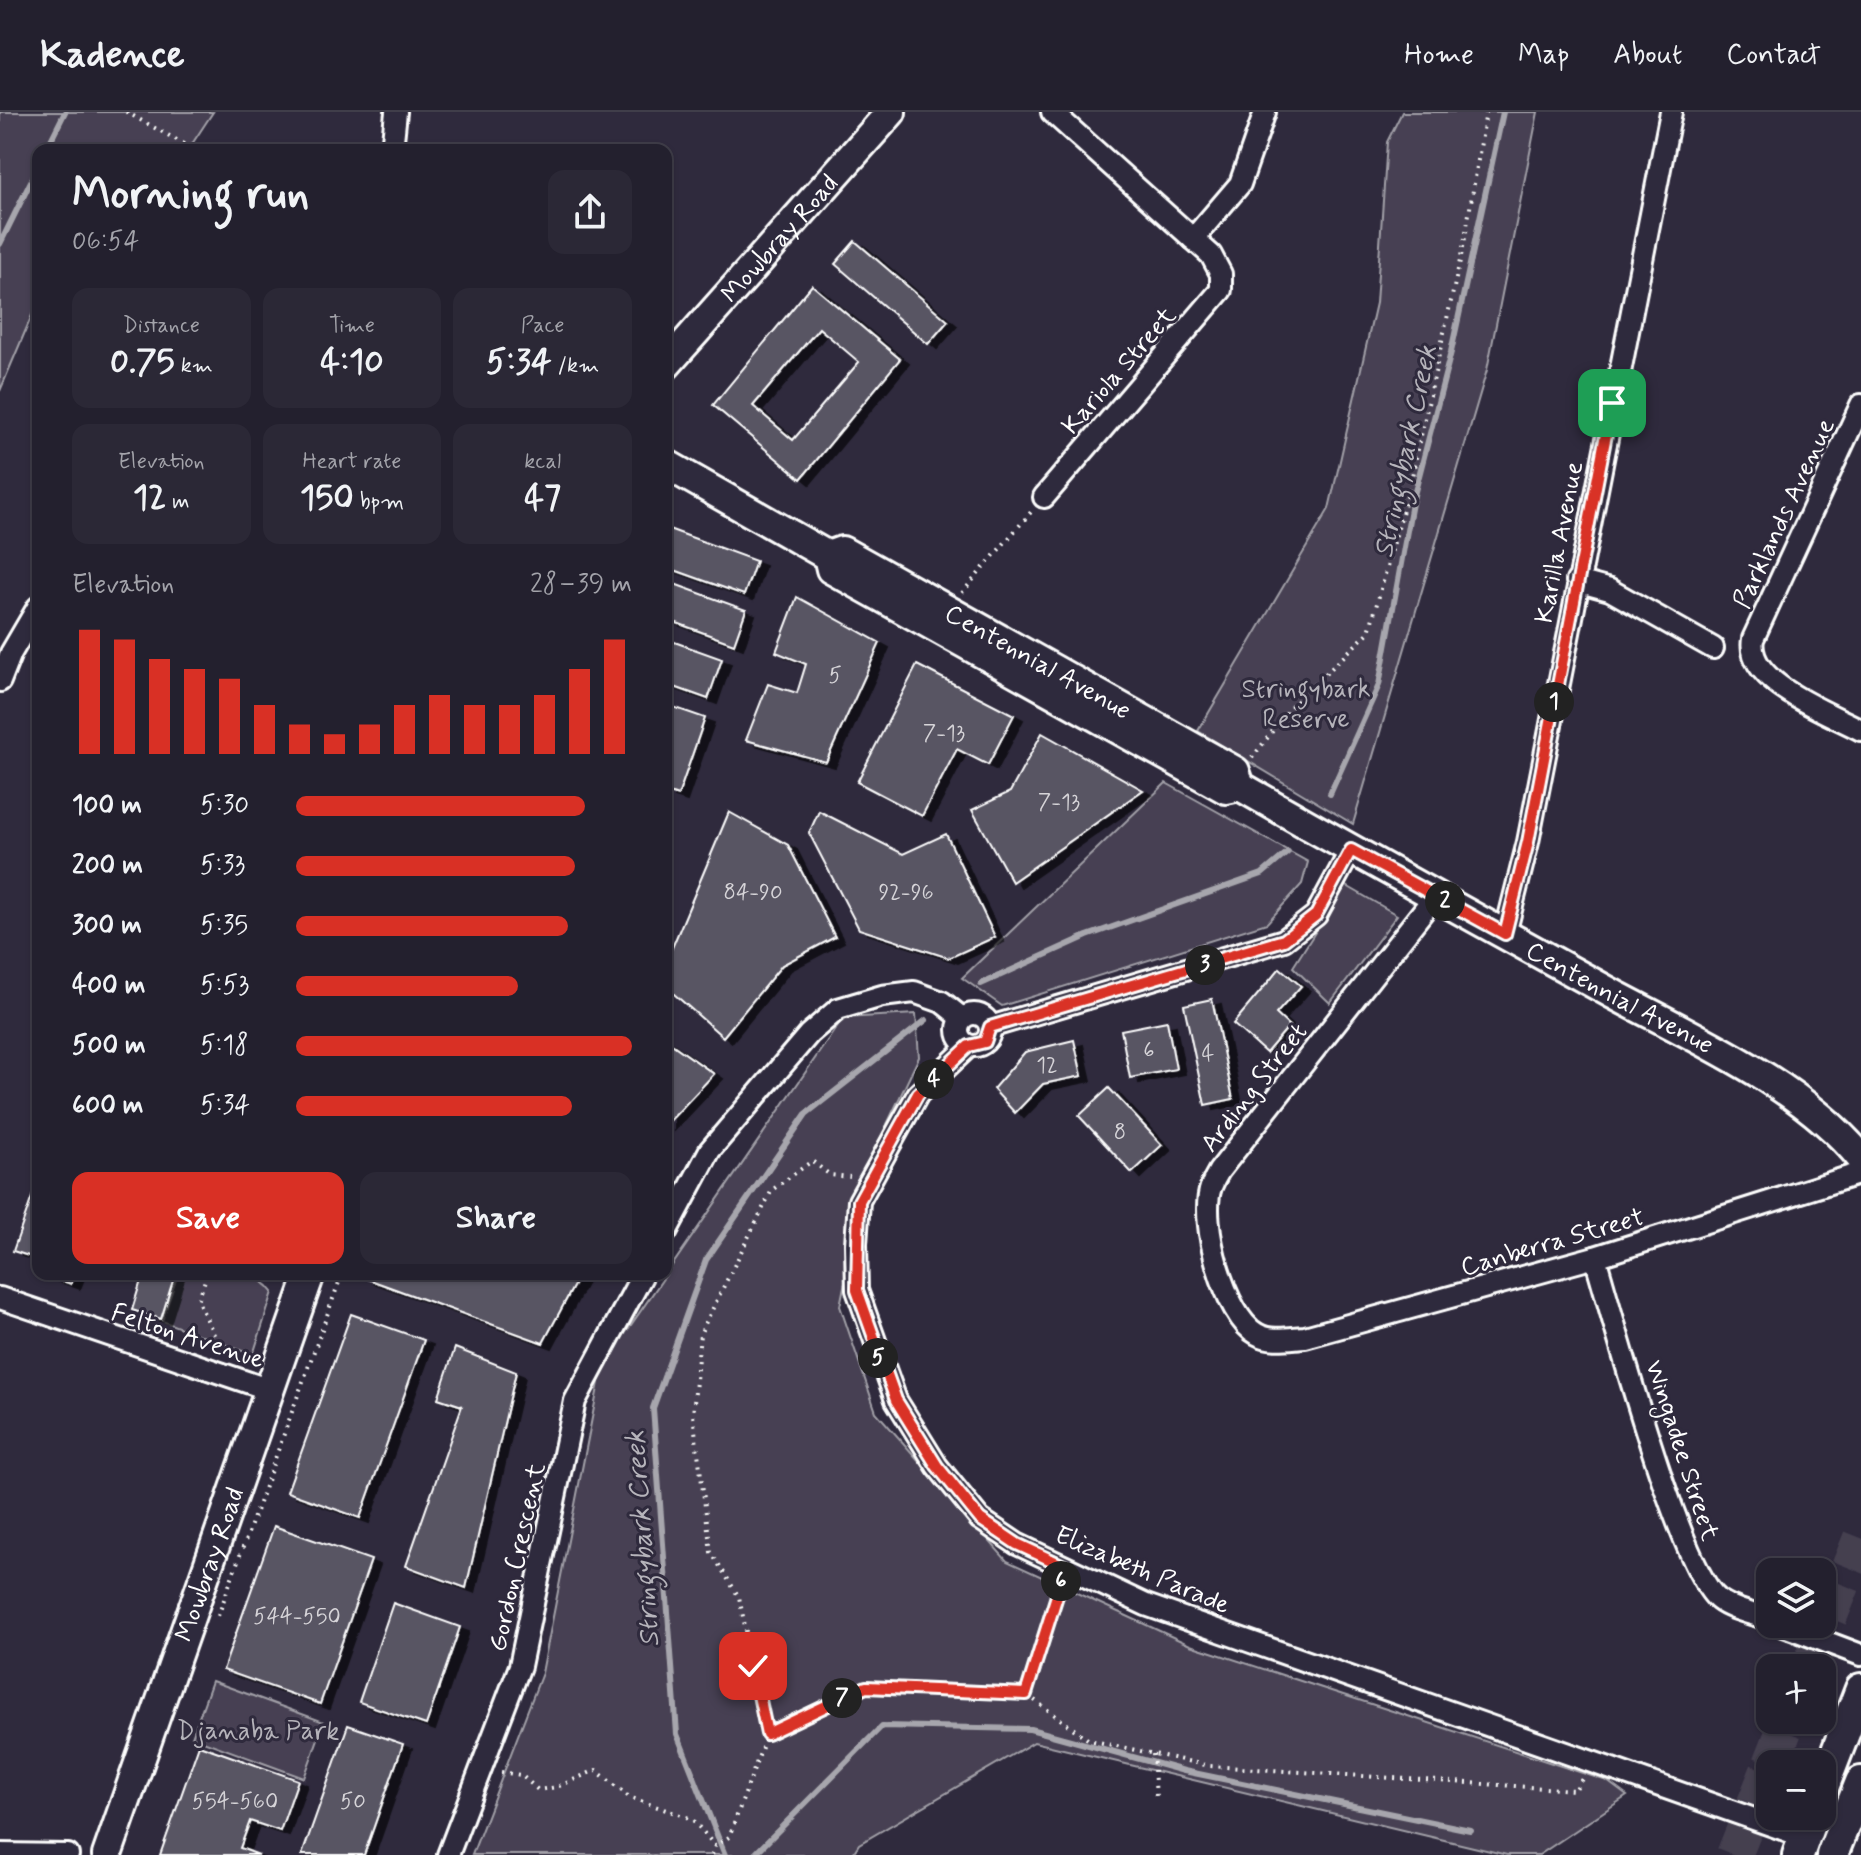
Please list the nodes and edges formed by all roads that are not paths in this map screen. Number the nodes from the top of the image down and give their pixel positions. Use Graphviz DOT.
graph roads {
  1 [pos="396,112"];
  2 [pos="891,112"];
  3 [pos="1052,112"];
  4 [pos="1265,112"];
  5 [pos="1671,112"];
  6 [pos="393,144"];
  7 [pos="1193,239"];
  8 [pos="672,358"];
  9 [pos="1861,405"];
  10 [pos="672,467"];
  11 [pos="1044,497"];
  12 [pos="828,556"];
  13 [pos="1577,581"];
  14 [pos="32,617"];
  15 [pos="1713,648"];
  16 [pos="0,681"];
  17 [pos="1861,730"];
  18 [pos="1238,778"];
  19 [pos="1351,850"];
  20 [pos="1435,896"];
  21 [pos="1505,934"];
  22 [pos="962,1018"];
  23 [pos="990,1027"];
  24 [pos="969,1046"];
  25 [pos="1861,1158"];
  26 [pos="1861,1173"];
  27 [pos="672,1221"];
  28 [pos="1595,1257"];
  29 [pos="308,1280"];
  30 [pos="640,1280"];
  31 [pos="0,1298"];
  32 [pos="1254,1333"];
  33 [pos="270,1390"];
  34 [pos="1756,1615"];
  35 [pos="1816,1638"];
  36 [pos="1861,1655"];
  37 [pos="1861,1689"];
  38 [pos="1836,1754"];
  39 [pos="1861,1782"];
  40 [pos="1805,1836"];
  41 [pos="0,1854"];
  42 [pos="68,1855"];
  43 [pos="107,1855"];
  44 [pos="448,1855"];
  45 [pos="1832,1855"];
  1 -- 6 [label="street"];
  2 -- 8 [label="main road, Mowbray Road"];
  3 -- 7 [label="street"];
  4 -- 7 [label="street"];
  5 -- 13 [label="street, Karilla Avenue"];
  7 -- 11 [label="street, Kariola Street"];
  9 -- 17 [label="street, Parklands Avenue"];
  10 -- 12 [label="main road, Centennial Avenue"];
  12 -- 18 [label="main road, Centennial Avenue"];
  12 -- 18 [label="main road, Centennial Avenue"];
  13 -- 15 [label="street"];
  13 -- 21 [label="street, Karilla Avenue"];
  14 -- 16 [label="street"];
  18 -- 19 [label="main road, Centennial Avenue"];
  19 -- 20 [label="main road, Centennial Avenue"];
  19 -- 23 [label="street"];
  20 -- 21 [label="main road, Centennial Avenue"];
  20 -- 32 [label="street, Arding Street"];
  21 -- 25 [label="main road, Centennial Avenue"];
  22 -- 23 [label="street"];
  22 -- 24 [label="street"];
  22 -- 27 [label="street"];
  23 -- 24 [label="street"];
  24 -- 40 [label="street, Elizabeth Parade"];
  26 -- 28 [label="street, Canberra Street"];
  28 -- 32 [label="street, Canberra Street"];
  28 -- 34 [label="street, Wingadee Street"];
  29 -- 33 [label="main road, Mowbray Road"];
  30 -- 44 [label="street, Gordon Crescent"];
  31 -- 33 [label="street, Felton Avenue"];
  33 -- 43 [label="main road, Mowbray Road"];
  35 -- 36 [label="street"];
  37 -- 38 [label="main road"];
  39 -- 45 [label="main road"];
  41 -- 42 [label="street"];
}
